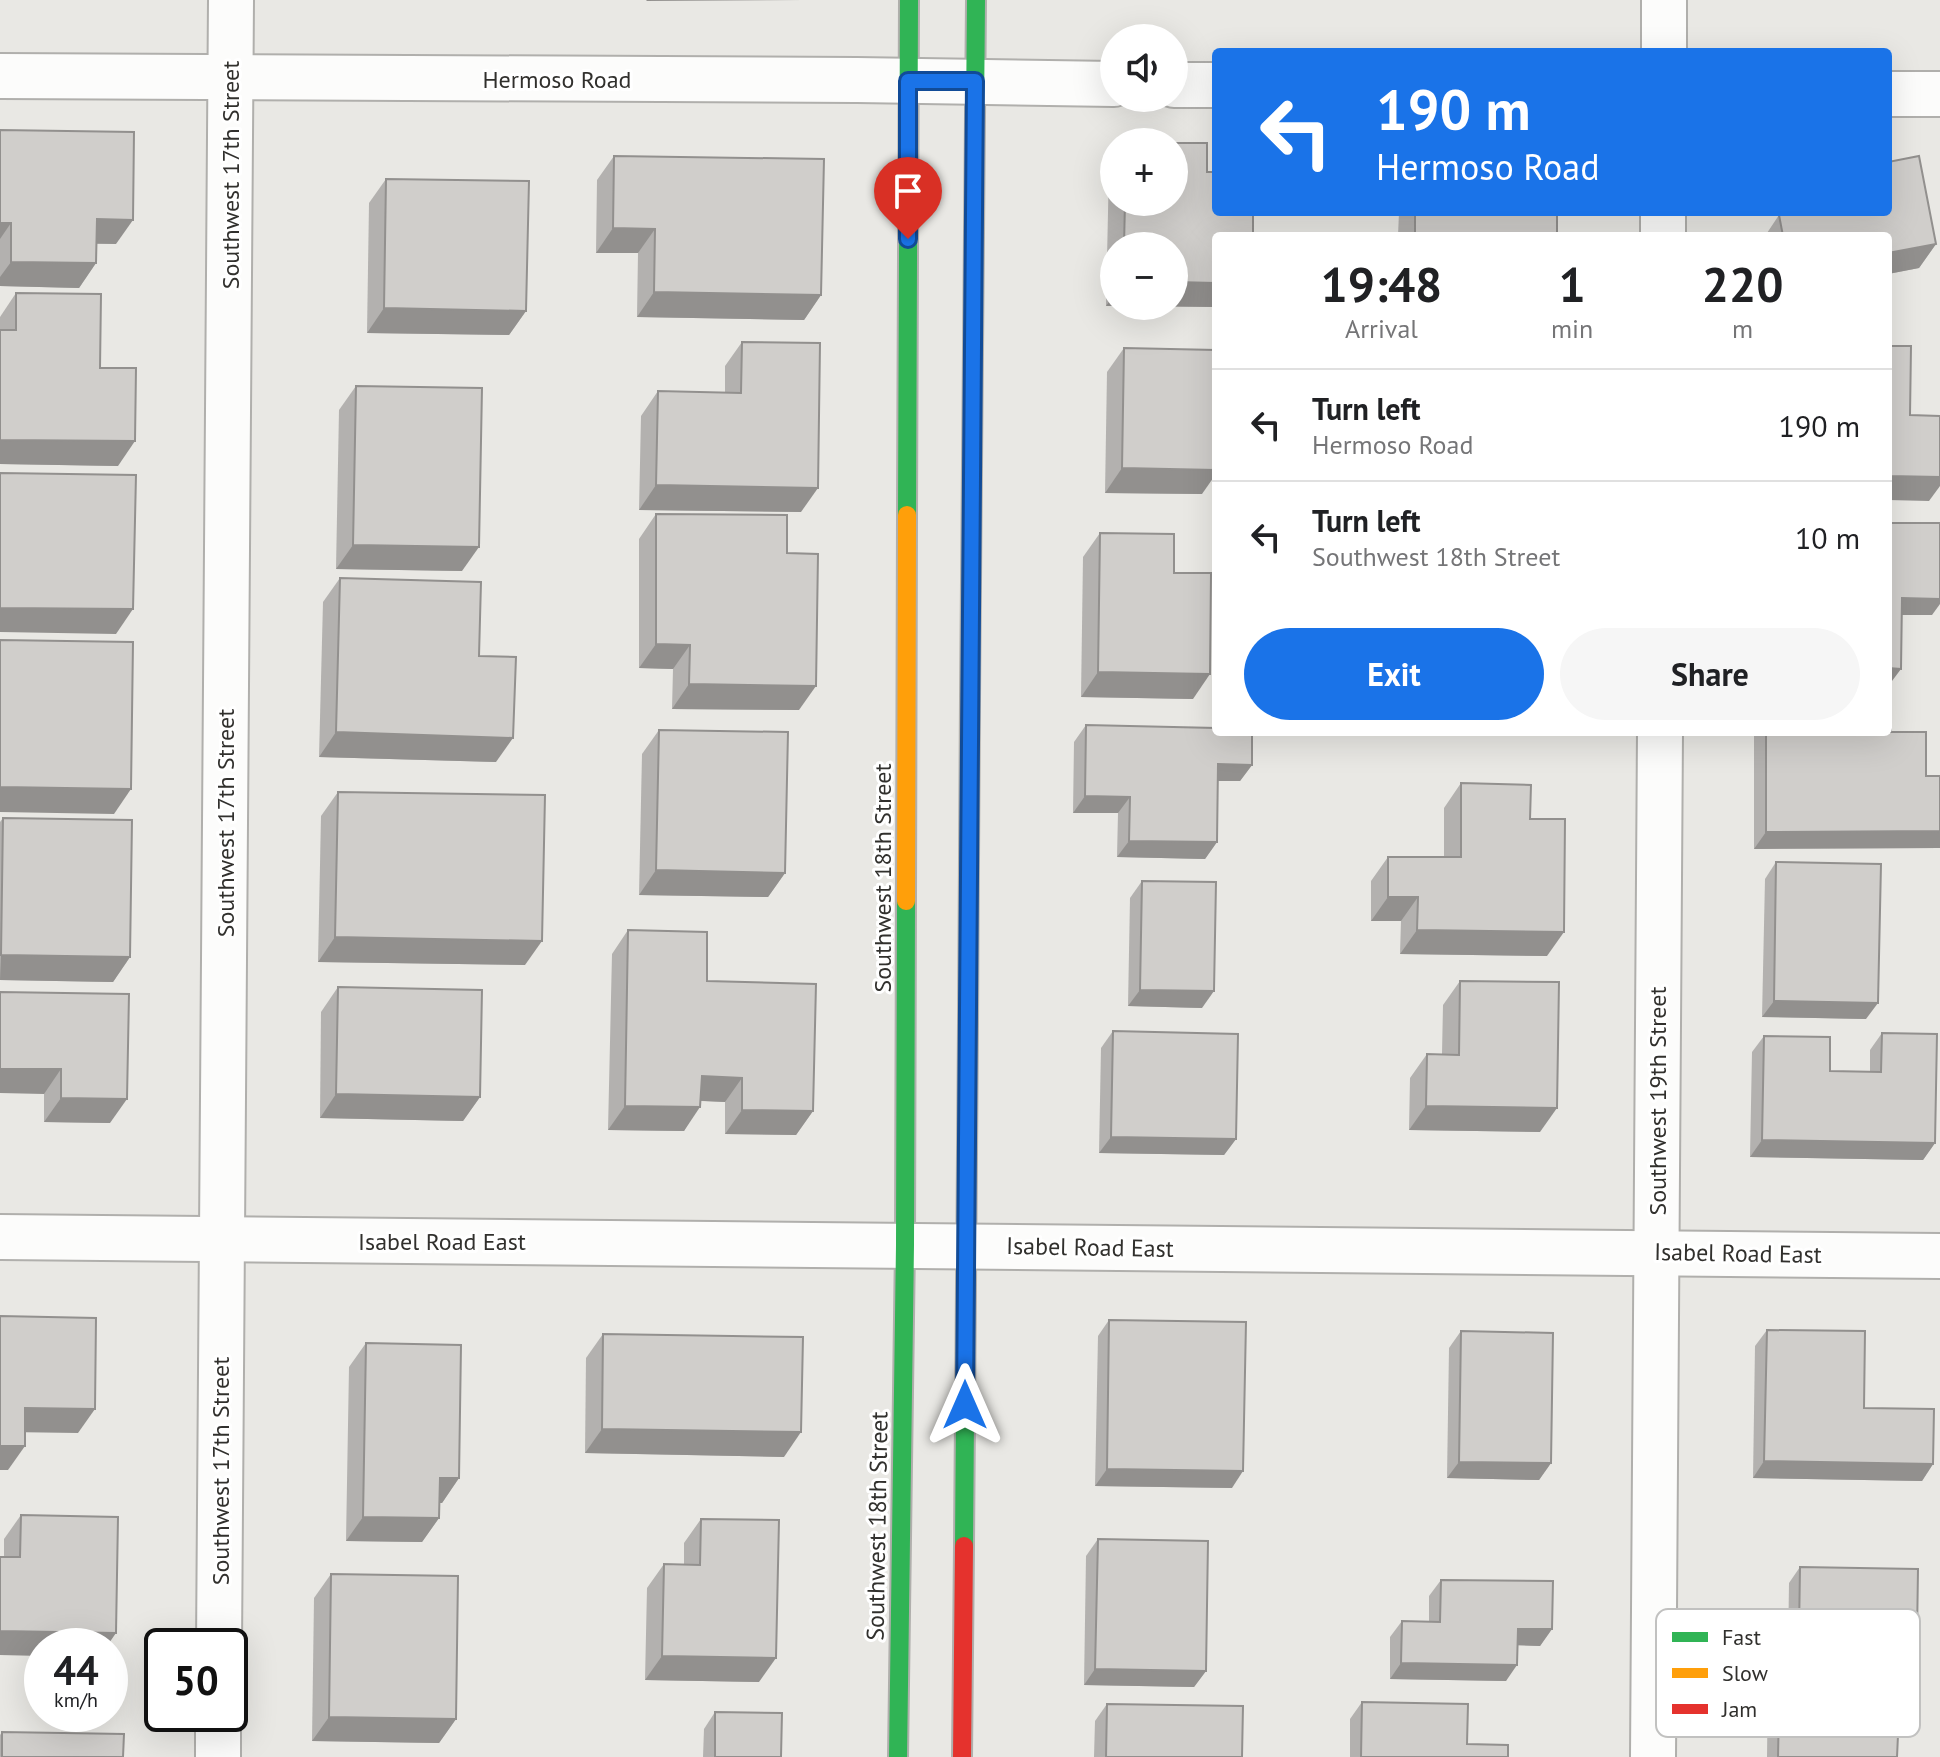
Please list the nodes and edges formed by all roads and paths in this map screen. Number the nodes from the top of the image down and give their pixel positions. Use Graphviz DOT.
graph roads {
  1 [pos="231,0"];
  2 [pos="909,0"];
  3 [pos="976,0"];
  4 [pos="1664,0"];
  5 [pos="1664,48"];
  6 [pos="0,76"];
  7 [pos="230,78"];
  8 [pos="908,81"];
  9 [pos="975,81"];
  10 [pos="1100,84"];
  11 [pos="1188,85"];
  12 [pos="1212,85"];
  13 [pos="1892,94"];
  14 [pos="1940,94"];
  15 [pos="1660,736"];
  16 [pos="0,1237"];
  17 [pos="222,1239"];
  18 [pos="905,1245"];
  19 [pos="966,1246"];
  20 [pos="1656,1252"];
  21 [pos="1940,1256"];
  22 [pos="219,1628"];
  23 [pos="218,1732"];
  24 [pos="218,1757"];
  25 [pos="898,1757"];
  26 [pos="962,1757"];
  27 [pos="1653,1757"];
  1 -- 7 [label="street, Southwest 17th Street"];
  2 -- 8 [label="main road, Southwest 18th Street"];
  3 -- 9 [label="main road"];
  4 -- 5 [label="street"];
  6 -- 7 [label="street, Hermoso Road"];
  7 -- 8 [label="street, Hermoso Road"];
  7 -- 17 [label="street, Southwest 17th Street"];
  8 -- 9 [label="street, Hermoso Road"];
  8 -- 18 [label="main road, Southwest 18th Street"];
  9 -- 10 [label="street, Hermoso Road"];
  9 -- 19 [label="main road"];
  11 -- 12 [label="street"];
  13 -- 14 [label="street"];
  15 -- 20 [label="street, Southwest 19th Street"];
  16 -- 17 [label="street, Isabel Road East"];
  17 -- 18 [label="street, Isabel Road East"];
  17 -- 22 [label="street, Southwest 17th Street"];
  18 -- 19 [label="street, Isabel Road East"];
  18 -- 25 [label="main road, Southwest 18th Street"];
  19 -- 20 [label="street, Isabel Road East"];
  19 -- 26 [label="main road"];
  20 -- 21 [label="street, Isabel Road East"];
  20 -- 27 [label="street, Southwest 19th Street"];
  23 -- 24 [label="street"];
}
